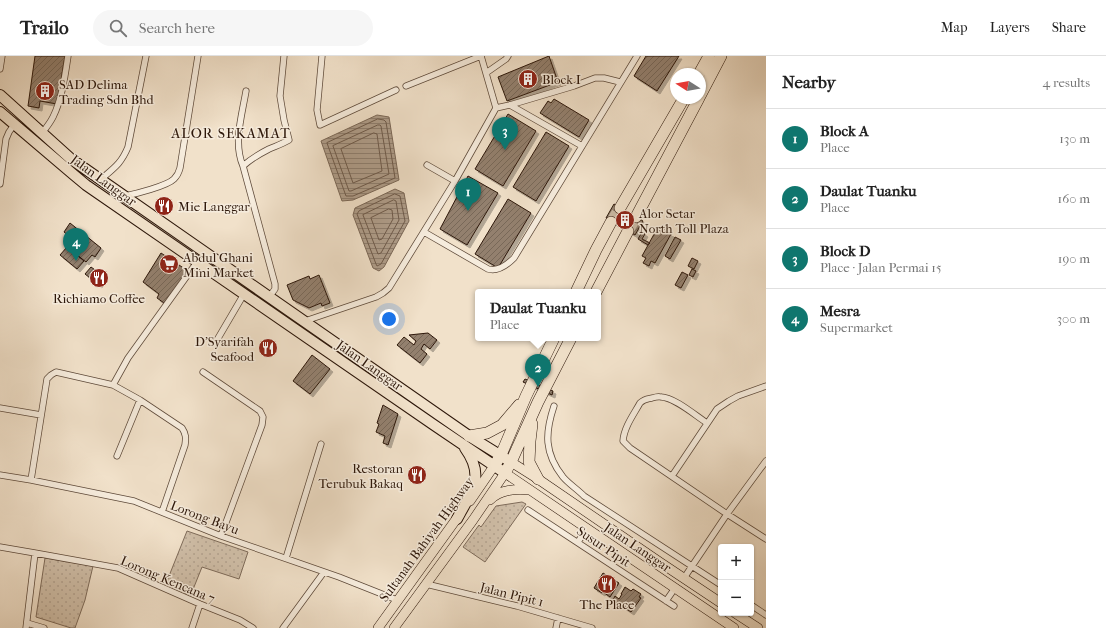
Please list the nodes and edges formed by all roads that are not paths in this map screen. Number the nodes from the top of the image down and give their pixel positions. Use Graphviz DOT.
graph roads {
  1 [pos="2,56"];
  2 [pos="68,56"];
  3 [pos="146,56"];
  4 [pos="198,56"];
  5 [pos="284,56"];
  6 [pos="322,56"];
  7 [pos="481,56"];
  8 [pos="508,56"];
  9 [pos="637,56"];
  10 [pos="709,56"];
  11 [pos="721,56"];
  12 [pos="702,68"];
  13 [pos="0,69"];
  14 [pos="486,73"];
  15 [pos="620,82"];
  16 [pos="706,84"];
  17 [pos="406,86"];
  18 [pos="396,90"];
  19 [pos="246,91"];
  20 [pos="0,95"];
  21 [pos="681,104"];
  22 [pos="695,104"];
  23 [pos="510,105"];
  24 [pos="496,108"];
  25 [pos="0,112"];
  26 [pos="14,125"];
  27 [pos="45,136"];
  28 [pos="582,146"];
  29 [pos="40,147"];
  30 [pos="427,165"];
  31 [pos="242,166"];
  32 [pos="100,180"];
  33 [pos="455,181"];
  34 [pos="0,184"];
  35 [pos="125,196"];
  36 [pos="620,208"];
  37 [pos="636,217"];
  38 [pos="611,222"];
  39 [pos="628,231"];
  40 [pos="424,232"];
  41 [pos="197,262"];
  42 [pos="577,289"];
  43 [pos="598,289"];
  44 [pos="244,294"];
  45 [pos="269,297"];
  46 [pos="305,321"];
  47 [pos="217,340"];
  48 [pos="553,341"];
  49 [pos="570,341"];
  50 [pos="203,372"];
  51 [pos="113,385"];
  52 [pos="766,386"];
  53 [pos="526,396"];
  54 [pos="140,400"];
  55 [pos="538,402"];
  56 [pos="554,406"];
  57 [pos="0,408"];
  58 [pos="41,415"];
  59 [pos="707,423"];
  60 [pos="469,436"];
  61 [pos="321,444"];
  62 [pos="464,446"];
  63 [pos="117,456"];
  64 [pos="501,456"];
  65 [pos="766,461"];
  66 [pos="512,462"];
  67 [pos="494,466"];
  68 [pos="505,473"];
  69 [pos="0,475"];
  70 [pos="672,476"];
  71 [pos="538,478"];
  72 [pos="31,480"];
  73 [pos="531,490"];
  74 [pos="528,510"];
  75 [pos="162,512"];
  76 [pos="727,514"];
  77 [pos="457,519"];
  78 [pos="473,520"];
  79 [pos="587,528"];
  80 [pos="221,536"];
  81 [pos="766,539"];
  82 [pos="578,542"];
  83 [pos="0,547"];
  84 [pos="35,553"];
  85 [pos="286,558"];
  86 [pos="324,572"];
  87 [pos="688,575"];
  88 [pos="718,584"];
  89 [pos="424,588"];
  90 [pos="675,588"];
  91 [pos="684,594"];
  92 [pos="397,600"];
  93 [pos="718,600"];
  94 [pos="666,601"];
  95 [pos="200,604"];
  96 [pos="674,606"];
  97 [pos="754,607"];
  98 [pos="766,614"];
  99 [pos="740,616"];
  100 [pos="558,618"];
  101 [pos="26,626"];
  102 [pos="395,627"];
  103 [pos="44,628"];
  104 [pos="192,628"];
  105 [pos="253,628"];
  106 [pos="283,628"];
  107 [pos="378,628"];
  108 [pos="556,628"];
  109 [pos="592,628"];
  110 [pos="734,628"];
  111 [pos="758,628"];
  1 -- 13 [label="street"];
  2 -- 27 [label="street"];
  3 -- 32 [label="street"];
  4 -- 35 [label="street"];
  5 -- 31 [label="street"];
  6 -- 18 [label="street"];
  7 -- 14 [label="street"];
  7 -- 17 [label="street"];
  8 -- 14 [label="street"];
  9 -- 15 [label="street"];
  10 -- 12 [label="highway"];
  11 -- 16 [label="highway"];
  14 -- 24 [label="street"];
  15 -- 23 [label="street"];
  15 -- 28 [label="street"];
  19 -- 31 [label="street"];
  20 -- 27 [label="highway, Jalan Langgar"];
  21 -- 36 [label="highway"];
  22 -- 37 [label="highway"];
  23 -- 24 [label="street"];
  23 -- 28 [label="street"];
  24 -- 33 [label="street"];
  25 -- 26 [label="highway, Jalan Langgar"];
  26 -- 29 [label="highway, Jalan Langgar"];
  26 -- 34 [label="street"];
  27 -- 29 [label="highway"];
  27 -- 32 [label="highway, Jalan Langgar"];
  28 -- 40 [label="street"];
  29 -- 41 [label="highway, Jalan Langgar"];
  30 -- 33 [label="street"];
  31 -- 45 [label="street"];
  32 -- 35 [label="highway, Jalan Langgar"];
  33 -- 40 [label="street"];
  35 -- 45 [label="highway, Jalan Langgar"];
  38 -- 42 [label="highway"];
  39 -- 43 [label="highway"];
  40 -- 46 [label="street"];
  41 -- 44 [label="highway, Jalan Langgar"];
  41 -- 51 [label="street"];
  44 -- 47 [label="street"];
  44 -- 62 [label="highway, Jalan Langgar"];
  45 -- 46 [label="highway, Jalan Langgar"];
  46 -- 60 [label="highway, Jalan Langgar"];
  48 -- 53 [label="highway"];
  49 -- 55 [label="highway"];
  50 -- 80 [label="street"];
  51 -- 54 [label="street"];
  51 -- 58 [label="street"];
  52 -- 59 [label="street"];
  53 -- 60 [label="highway"];
  53 -- 64 [label="highway"];
  54 -- 63 [label="street"];
  54 -- 75 [label="street"];
  55 -- 66 [label="highway"];
  55 -- 71 [label="highway"];
  56 -- 87 [label="street"];
  57 -- 58 [label="street"];
  58 -- 72 [label="street"];
  59 -- 70 [label="street"];
  59 -- 70 [label="street"];
  60 -- 64 [label="highway, Jalan Langgar"];
  61 -- 85 [label="street"];
  62 -- 67 [label="highway, Jalan Langgar"];
  62 -- 77 [label="highway"];
  64 -- 66 [label="highway, Jalan Langgar"];
  64 -- 67 [label="highway"];
  65 -- 76 [label="street"];
  66 -- 68 [label="highway"];
  66 -- 71 [label="main road, Jalan Langgar"];
  67 -- 68 [label="highway, Jalan Langgar"];
  67 -- 77 [label="main road, Sultanah Bahiyah Highway"];
  68 -- 73 [label="main road, Jalan Langgar"];
  68 -- 78 [label="main road, Sultanah Bahiyah Highway"];
  69 -- 72 [label="street, Lorong Bayu"];
  70 -- 76 [label="street"];
  71 -- 87 [label="main road, Jalan Langgar"];
  72 -- 75 [label="street, Lorong Bayu"];
  73 -- 78 [label="main road"];
  73 -- 79 [label="main road, Jalan Langgar"];
  74 -- 82 [label="street, Susur Pipit"];
  75 -- 80 [label="street, Lorong Bayu"];
  76 -- 81 [label="street"];
  76 -- 87 [label="street"];
  77 -- 92 [label="main road, Sultanah Bahiyah Highway"];
  78 -- 89 [label="main road, Sultanah Bahiyah Highway"];
  79 -- 82 [label="street"];
  79 -- 90 [label="main road, Jalan Langgar"];
  80 -- 85 [label="street, Lorong Bayu"];
  82 -- 94 [label="street, Susur Pipit"];
  83 -- 84 [label="street, Lorong Kencana 7"];
  84 -- 95 [label="street, Lorong Kencana 7"];
  84 -- 101 [label="street"];
  85 -- 86 [label="street, Lorong Bayu"];
  86 -- 92 [label="street, Lorong Bayu"];
  86 -- 106 [label="street"];
  87 -- 88 [label="street"];
  87 -- 91 [label="main road"];
  87 -- 93 [label="main road, Jalan Langgar"];
  89 -- 92 [label="main road"];
  89 -- 100 [label="street, Jalan Pipit 1"];
  89 -- 102 [label="main road, Sultanah Bahiyah Highway"];
  90 -- 91 [label="main road, Jalan Langgar"];
  90 -- 94 [label="street"];
  91 -- 110 [label="main road, Jalan Langgar"];
  92 -- 102 [label="main road"];
  92 -- 107 [label="main road, Sultanah Bahiyah Highway"];
  94 -- 96 [label="street, Susur Pipit"];
  95 -- 104 [label="street"];
  95 -- 105 [label="street, Lorong Kencana 7"];
  97 -- 98 [label="street"];
  99 -- 111 [label="main road"];
  100 -- 108 [label="street"];
  100 -- 109 [label="street, Jalan Pipit 1"];
  101 -- 103 [label="street"];
}
